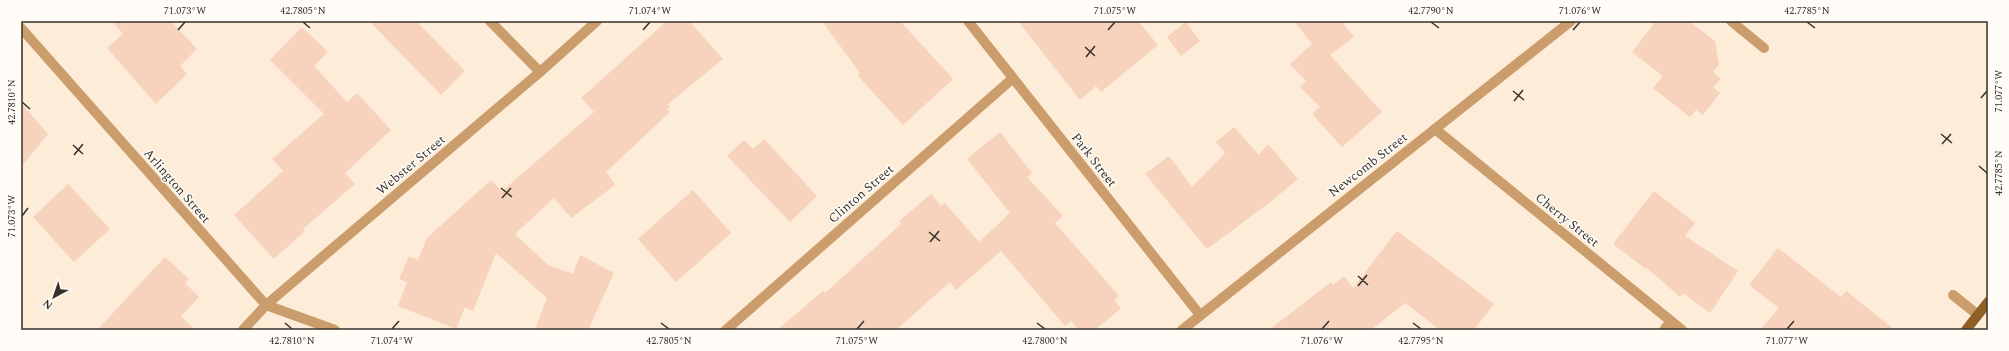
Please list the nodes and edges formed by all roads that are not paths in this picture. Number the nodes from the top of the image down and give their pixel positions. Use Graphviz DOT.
graph roads {
  1 [pos="490,21"];
  2 [pos="597,21"];
  3 [pos="968,21"];
  4 [pos="1570,21"];
  5 [pos="1731,21"];
  6 [pos="21,28"];
  7 [pos="1764,48"];
  8 [pos="540,72"];
  9 [pos="1012,78"];
  10 [pos="1435,129"];
  11 [pos="1953,295"];
  12 [pos="1988,302"];
  13 [pos="266,306"];
  14 [pos="1200,315"];
  15 [pos="1978,315"];
  16 [pos="1671,321"];
  17 [pos="243,330"];
  18 [pos="335,330"];
  19 [pos="726,330"];
  20 [pos="1182,330"];
  21 [pos="1664,330"];
  22 [pos="1682,330"];
  23 [pos="1966,330"];
  1 -- 8 [label="street"];
  2 -- 8 [label="street, Webster Street"];
  3 -- 9 [label="street, Park Street"];
  4 -- 10 [label="street, Newcomb Street"];
  5 -- 7 [label="street"];
  6 -- 13 [label="street, Arlington Street"];
  8 -- 13 [label="street, Webster Street"];
  9 -- 14 [label="street, Park Street"];
  9 -- 19 [label="street, Clinton Street"];
  10 -- 14 [label="street, Newcomb Street"];
  10 -- 16 [label="street, Cherry Street"];
  11 -- 15 [label="street"];
  12 -- 15 [label="main road"];
  13 -- 17 [label="street, Webster Street"];
  13 -- 18 [label="street, Arlington Street"];
  14 -- 20 [label="street, Newcomb Street"];
  15 -- 23 [label="main road"];
  16 -- 21 [label="street"];
  16 -- 22 [label="street, Cherry Street"];
}
